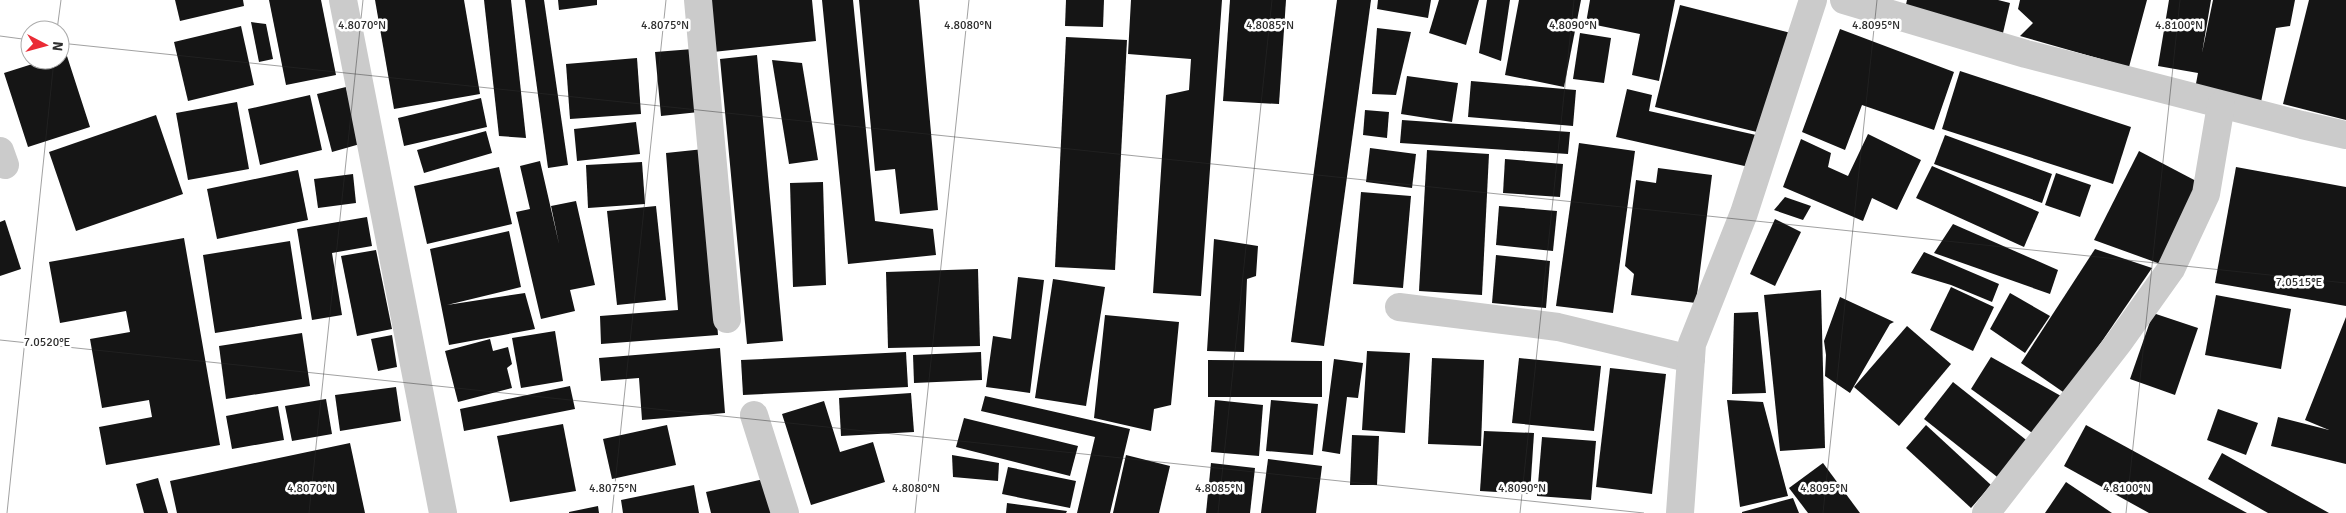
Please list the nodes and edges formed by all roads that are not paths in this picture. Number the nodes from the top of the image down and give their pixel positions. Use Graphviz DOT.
graph roads {
  1 [pos="343,0"];
  2 [pos="698,0"];
  3 [pos="1814,0"];
  4 [pos="1844,0"];
  5 [pos="2222,105"];
  6 [pos="2346,135"];
  7 [pos="1399,307"];
  8 [pos="727,319"];
  9 [pos="1691,359"];
  10 [pos="754,415"];
  11 [pos="1675,512"];
  12 [pos="443,513"];
  13 [pos="786,513"];
  14 [pos="1986,513"];
  1 -- 12 [label="street"];
  2 -- 8 [label="street"];
  3 -- 9 [label="street"];
  4 -- 5 [label="street"];
  5 -- 6 [label="street"];
  5 -- 14 [label="street"];
  7 -- 9 [label="street"];
  9 -- 11 [label="street"];
  10 -- 13 [label="street"];
}
